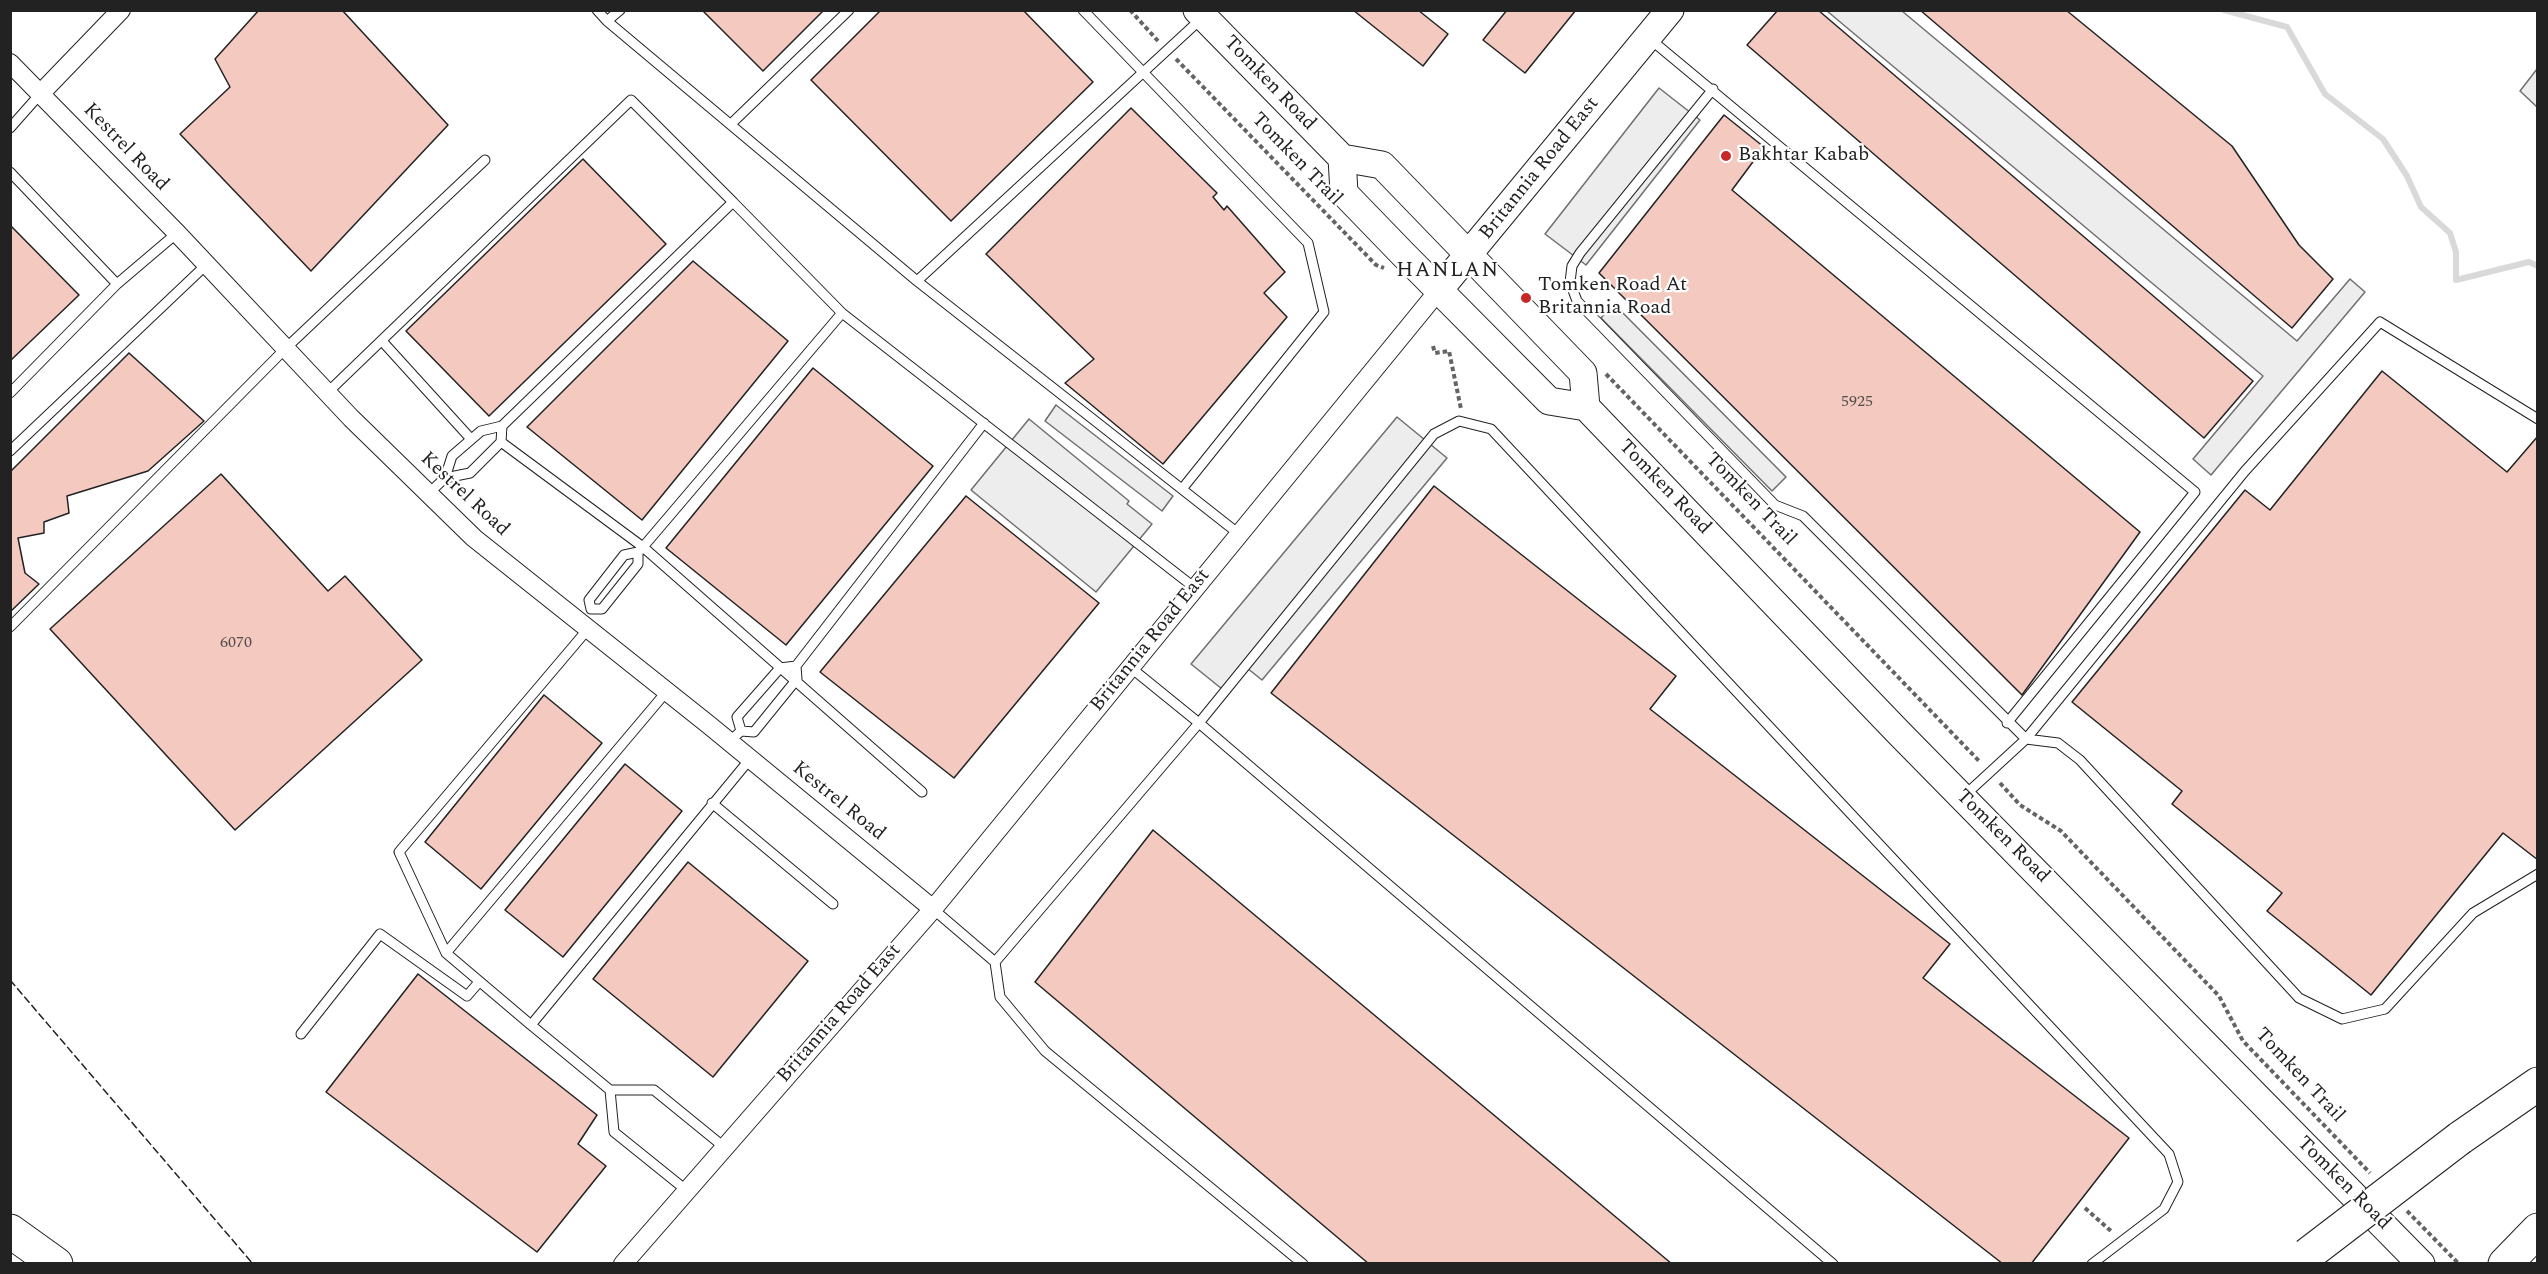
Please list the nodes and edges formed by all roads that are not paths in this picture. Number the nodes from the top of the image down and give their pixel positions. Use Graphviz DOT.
graph roads {
  1 [pos="597,10"];
  2 [pos="620,10"];
  3 [pos="849,10"];
  4 [pos="1083,10"];
  5 [pos="1670,10"];
  6 [pos="116,12"];
  7 [pos="1200,14"];
  8 [pos="607,21"];
  9 [pos="1648,37"];
  10 [pos="10,63"];
  11 [pos="1142,74"];
  12 [pos="1713,89"];
  13 [pos="41,93"];
  14 [pos="732,123"];
  15 [pos="10,128"];
  16 [pos="1342,158"];
  17 [pos="485,160"];
  18 [pos="10,172"];
  19 [pos="733,202"];
  20 [pos="177,233"];
  21 [pos="1470,256"];
  22 [pos="206,265"];
  23 [pos="917,281"];
  24 [pos="117,284"];
  25 [pos="1439,290"];
  26 [pos="842,313"];
  27 [pos="382,341"];
  28 [pos="285,349"];
  29 [pos="10,393"];
  30 [pos="327,393"];
  31 [pos="1586,407"];
  32 [pos="2538,419"];
  33 [pos="984,423"];
  34 [pos="502,426"];
  35 [pos="471,440"];
  36 [pos="501,442"];
  37 [pos="10,451"];
  38 [pos="445,478"];
  39 [pos="1182,489"];
  40 [pos="428,494"];
  41 [pos="1239,534"];
  42 [pos="640,550"];
  43 [pos="1196,588"];
  44 [pos="586,620"];
  45 [pos="10,627"];
  46 [pos="796,666"];
  47 [pos="1130,667"];
  48 [pos="780,668"];
  49 [pos="795,681"];
  50 [pos="667,691"];
  51 [pos="1199,723"];
  52 [pos="2007,723"];
  53 [pos="735,736"];
  54 [pos="2026,739"];
  55 [pos="750,759"];
  56 [pos="922,792"];
  57 [pos="1963,798"];
  58 [pos="712,804"];
  59 [pos="2538,874"];
  60 [pos="833,904"];
  61 [pos="933,909"];
  62 [pos="447,953"];
  63 [pos="995,962"];
  64 [pos="479,981"];
  65 [pos="531,1024"];
  66 [pos="301,1034"];
  67 [pos="2538,1084"];
  68 [pos="610,1090"];
  69 [pos="724,1147"];
  70 [pos="686,1190"];
  71 [pos="10,1231"];
  72 [pos="2302,1259"];
  73 [pos="56,1263"];
  74 [pos="622,1263"];
  75 [pos="1303,1263"];
  76 [pos="1833,1263"];
  77 [pos="2092,1263"];
  78 [pos="2421,1263"];
  1 -- 8 [label="lane"];
  2 -- 8 [label="lane"];
  3 -- 14 [label="lane"];
  4 -- 11 [label="lane"];
  5 -- 9 [label="main road, Britannia Road East"];
  6 -- 13 [label="street"];
  7 -- 11 [label="lane"];
  7 -- 16 [label="main road, Tomken Road"];
  8 -- 14 [label="lane"];
  9 -- 12 [label="lane"];
  9 -- 21 [label="main road, Britannia Road East"];
  10 -- 13 [label="street, Kestrel Road"];
  11 -- 23 [label="lane"];
  11 -- 39 [label="lane"];
  12 -- 52 [label="lane"];
  12 -- 52 [label="lane"];
  13 -- 15 [label="lane"];
  13 -- 20 [label="street, Kestrel Road"];
  14 -- 23 [label="lane"];
  16 -- 21 [label="main road"];
  16 -- 25 [label="main road"];
  17 -- 28 [label="lane"];
  18 -- 24 [label="lane"];
  19 -- 26 [label="lane"];
  19 -- 27 [label="lane"];
  19 -- 34 [label="lane"];
  20 -- 22 [label="street, Kestrel Road"];
  20 -- 24 [label="lane"];
  21 -- 25 [label="main road, Britannia Road East"];
  21 -- 31 [label="main road"];
  22 -- 28 [label="street, Kestrel Road"];
  22 -- 37 [label="lane"];
  23 -- 39 [label="lane"];
  24 -- 29 [label="lane"];
  25 -- 31 [label="main road"];
  25 -- 41 [label="street, Britannia Road East"];
  26 -- 33 [label="lane"];
  26 -- 42 [label="lane"];
  27 -- 30 [label="lane"];
  27 -- 35 [label="lane"];
  28 -- 30 [label="street, Kestrel Road"];
  28 -- 45 [label="lane"];
  30 -- 40 [label="street, Kestrel Road"];
  31 -- 57 [label="main road, Tomken Road"];
  32 -- 54 [label="lane"];
  33 -- 43 [label="lane"];
  33 -- 46 [label="lane"];
  34 -- 35 [label="lane"];
  34 -- 36 [label="lane"];
  35 -- 38 [label="lane"];
  36 -- 38 [label="lane"];
  36 -- 42 [label="lane"];
  38 -- 40 [label="lane"];
  39 -- 41 [label="lane"];
  40 -- 44 [label="street, Kestrel Road"];
  41 -- 43 [label="street, Britannia Road East"];
  42 -- 44 [label="lane"];
  42 -- 44 [label="lane"];
  42 -- 48 [label="lane"];
  43 -- 47 [label="street, Britannia Road East"];
  44 -- 50 [label="street, Kestrel Road"];
  44 -- 62 [label="lane"];
  46 -- 48 [label="lane"];
  46 -- 49 [label="lane"];
  47 -- 51 [label="lane"];
  47 -- 61 [label="street, Britannia Road East"];
  48 -- 49 [label="lane"];
  48 -- 53 [label="lane"];
  49 -- 53 [label="lane"];
  49 -- 56 [label="lane"];
  50 -- 53 [label="street, Kestrel Road"];
  50 -- 62 [label="lane"];
  51 -- 63 [label="lane"];
  51 -- 76 [label="lane"];
  51 -- 77 [label="lane"];
  52 -- 54 [label="lane"];
  53 -- 55 [label="street, Kestrel Road"];
  54 -- 57 [label="lane"];
  54 -- 59 [label="lane"];
  55 -- 58 [label="lane"];
  55 -- 61 [label="street, Kestrel Road"];
  57 -- 78 [label="main road, Tomken Road"];
  58 -- 60 [label="lane"];
  58 -- 65 [label="lane"];
  61 -- 63 [label="lane"];
  61 -- 69 [label="street, Britannia Road East"];
  62 -- 64 [label="lane"];
  63 -- 75 [label="lane"];
  64 -- 65 [label="lane"];
  64 -- 66 [label="lane"];
  65 -- 68 [label="lane"];
  67 -- 72 [label="highway, bridge"];
  68 -- 69 [label="lane"];
  68 -- 70 [label="lane"];
  69 -- 70 [label="street, Britannia Road East"];
  70 -- 74 [label="street, Britannia Road East"];
  71 -- 73 [label="highway"];
}
